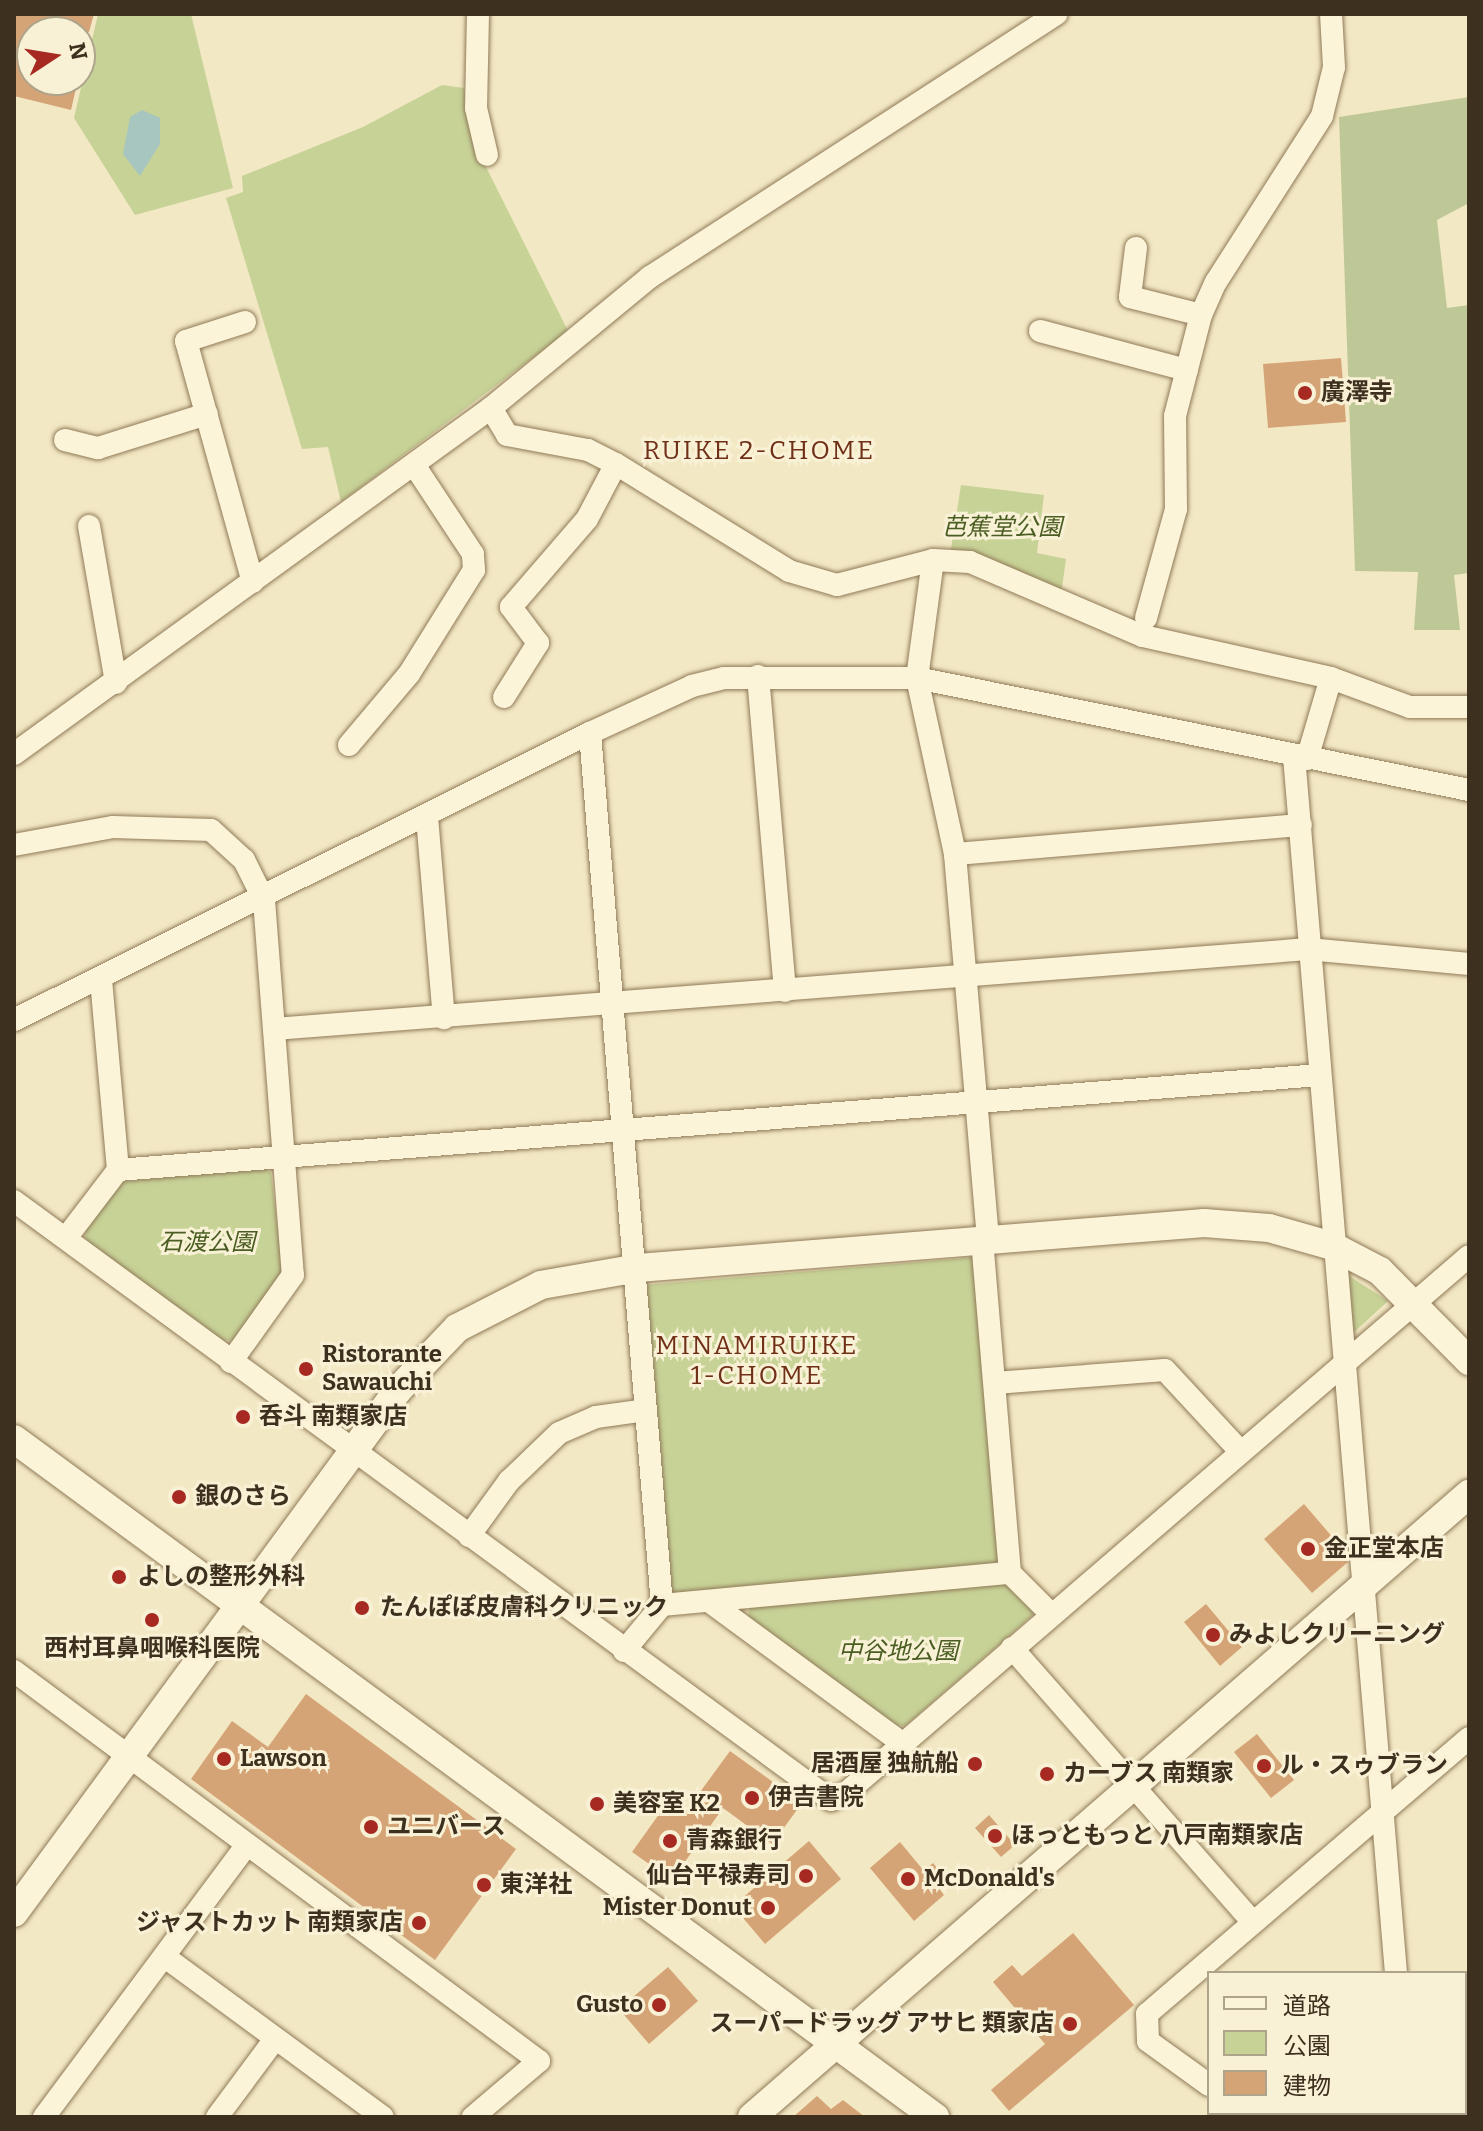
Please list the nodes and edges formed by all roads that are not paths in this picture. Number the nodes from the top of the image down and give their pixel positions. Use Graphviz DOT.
graph roads {
  1 [pos="478,14"];
  2 [pos="1056,14"];
  3 [pos="1331,14"];
  4 [pos="487,155"];
  5 [pos="1136,248"];
  6 [pos="1201,315"];
  7 [pos="245,322"];
  8 [pos="1040,331"];
  9 [pos="1187,370"];
  10 [pos="491,408"];
  11 [pos="207,414"];
  12 [pos="65,440"];
  13 [pos="616,464"];
  14 [pos="414,465"];
  15 [pos="89,526"];
  16 [pos="933,560"];
  17 [pos="253,582"];
  18 [pos="1146,618"];
  19 [pos="758,676"];
  20 [pos="917,678"];
  21 [pos="1331,678"];
  22 [pos="116,683"];
  23 [pos="504,697"];
  24 [pos="1469,707"];
  25 [pos="590,733"];
  26 [pos="349,745"];
  27 [pos="14,754"];
  28 [pos="1300,758"];
  29 [pos="1469,790"];
  30 [pos="427,817"];
  31 [pos="1301,825"];
  32 [pos="14,845"];
  33 [pos="955,854"];
  34 [pos="264,900"];
  35 [pos="1308,949"];
  36 [pos="1469,964"];
  37 [pos="966,978"];
  38 [pos="101,981"];
  39 [pos="785,991"];
  40 [pos="615,1007"];
  41 [pos="444,1018"];
  42 [pos="14,1020"];
  43 [pos="274,1029"];
  44 [pos="1319,1075"];
  45 [pos="976,1103"];
  46 [pos="627,1132"];
  47 [pos="280,1158"];
  48 [pos="118,1170"];
  49 [pos="14,1201"];
  50 [pos="66,1238"];
  51 [pos="985,1239"];
  52 [pos="1332,1246"];
  53 [pos="1469,1256"];
  54 [pos="638,1268"];
  55 [pos="1413,1301"];
  56 [pos="1342,1361"];
  57 [pos="1469,1361"];
  58 [pos="231,1362"];
  59 [pos="995,1383"];
  60 [pos="646,1410"];
  61 [pos="14,1439"];
  62 [pos="1239,1450"];
  63 [pos="353,1454"];
  64 [pos="1469,1494"];
  65 [pos="469,1536"];
  66 [pos="1010,1573"];
  67 [pos="1361,1587"];
  68 [pos="710,1602"];
  69 [pos="240,1605"];
  70 [pos="662,1605"];
  71 [pos="1051,1614"];
  72 [pos="1012,1648"];
  73 [pos="624,1651"];
  74 [pos="14,1671"];
  75 [pos="1469,1738"];
  76 [pos="903,1744"];
  77 [pos="128,1757"];
  78 [pos="1134,1785"];
  79 [pos="1380,1817"];
  80 [pos="247,1845"];
  81 [pos="14,1913"];
  82 [pos="1253,1922"];
  83 [pos="165,1957"];
  84 [pos="1396,1971"];
  85 [pos="275,2039"];
  86 [pos="836,2044"];
  87 [pos="1207,2084"];
  88 [pos="44,2117"];
  89 [pos="217,2117"];
  90 [pos="383,2117"];
  91 [pos="473,2117"];
  92 [pos="752,2117"];
  93 [pos="935,2117"];
  1 -- 4 [label="street"];
  2 -- 10 [label="street"];
  3 -- 6 [label="street"];
  5 -- 6 [label="street"];
  6 -- 9 [label="street"];
  7 -- 11 [label="street"];
  8 -- 9 [label="street"];
  9 -- 18 [label="street"];
  10 -- 13 [label="street"];
  10 -- 14 [label="street"];
  11 -- 12 [label="street"];
  11 -- 17 [label="street"];
  13 -- 16 [label="street"];
  13 -- 23 [label="street"];
  14 -- 17 [label="street"];
  14 -- 26 [label="street"];
  15 -- 22 [label="street"];
  16 -- 20 [label="street"];
  16 -- 21 [label="street"];
  17 -- 22 [label="street"];
  19 -- 20 [label="street"];
  19 -- 25 [label="street"];
  19 -- 39 [label="street"];
  20 -- 28 [label="street"];
  20 -- 33 [label="street"];
  21 -- 24 [label="street"];
  21 -- 28 [label="street"];
  22 -- 27 [label="street"];
  25 -- 30 [label="street"];
  25 -- 40 [label="street"];
  28 -- 29 [label="street"];
  28 -- 31 [label="street"];
  30 -- 34 [label="street"];
  30 -- 41 [label="street"];
  31 -- 33 [label="street"];
  31 -- 35 [label="street"];
  32 -- 34 [label="street"];
  33 -- 37 [label="street"];
  34 -- 38 [label="street"];
  34 -- 43 [label="street"];
  35 -- 36 [label="street"];
  35 -- 37 [label="street"];
  35 -- 44 [label="street"];
  37 -- 39 [label="street"];
  37 -- 45 [label="street"];
  38 -- 42 [label="street"];
  38 -- 48 [label="street"];
  39 -- 40 [label="street"];
  40 -- 41 [label="street"];
  40 -- 46 [label="street"];
  41 -- 43 [label="street"];
  43 -- 47 [label="street"];
  44 -- 45 [label="street"];
  44 -- 52 [label="street"];
  45 -- 46 [label="street"];
  45 -- 51 [label="street"];
  46 -- 47 [label="street"];
  46 -- 54 [label="street"];
  47 -- 48 [label="street"];
  47 -- 58 [label="street"];
  48 -- 50 [label="street"];
  49 -- 50 [label="street"];
  50 -- 58 [label="street"];
  51 -- 52 [label="street"];
  51 -- 54 [label="street"];
  51 -- 59 [label="street"];
  52 -- 55 [label="street"];
  52 -- 56 [label="street"];
  53 -- 55 [label="street"];
  54 -- 60 [label="street"];
  54 -- 63 [label="street"];
  55 -- 56 [label="street"];
  55 -- 57 [label="street"];
  56 -- 62 [label="street"];
  56 -- 67 [label="street"];
  58 -- 63 [label="street"];
  59 -- 62 [label="street"];
  59 -- 66 [label="street"];
  60 -- 65 [label="street"];
  60 -- 70 [label="street"];
  61 -- 69 [label="street"];
  62 -- 71 [label="street"];
  63 -- 65 [label="street"];
  63 -- 69 [label="street"];
  64 -- 67 [label="street"];
  65 -- 73 [label="street"];
  66 -- 68 [label="street"];
  66 -- 71 [label="street"];
  67 -- 78 [label="street"];
  67 -- 79 [label="street"];
  68 -- 70 [label="street"];
  68 -- 76 [label="street"];
  69 -- 77 [label="street"];
  69 -- 86 [label="street"];
  70 -- 73 [label="street"];
  71 -- 72 [label="street"];
  72 -- 76 [label="street"];
  72 -- 78 [label="street"];
  73 -- 76 [label="street"];
  74 -- 77 [label="street"];
  75 -- 79 [label="street"];
  77 -- 80 [label="street"];
  77 -- 81 [label="street"];
  78 -- 82 [label="street"];
  78 -- 86 [label="street"];
  79 -- 82 [label="street"];
  79 -- 84 [label="street"];
  80 -- 83 [label="street"];
  80 -- 91 [label="street"];
  82 -- 87 [label="street"];
  83 -- 85 [label="street"];
  83 -- 88 [label="street"];
  85 -- 89 [label="street"];
  85 -- 90 [label="street"];
  86 -- 92 [label="street"];
  86 -- 93 [label="street"];
}
